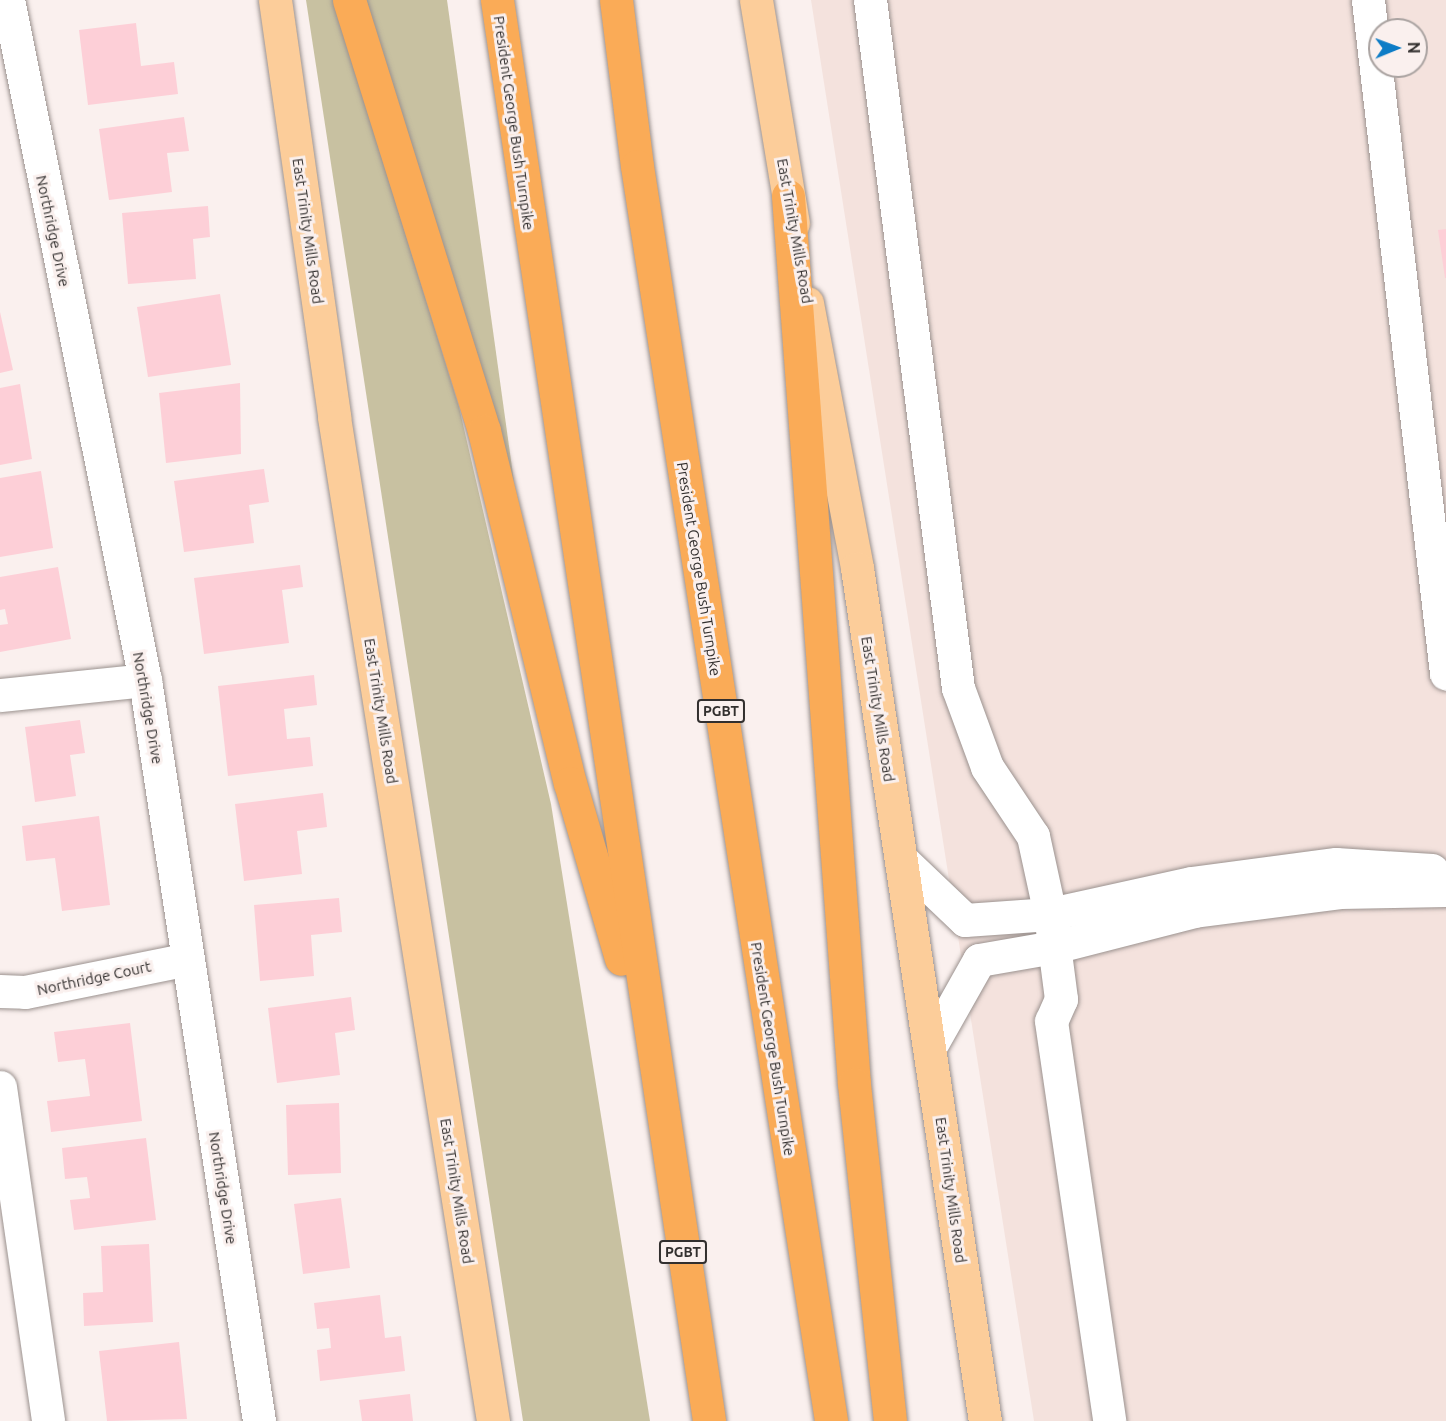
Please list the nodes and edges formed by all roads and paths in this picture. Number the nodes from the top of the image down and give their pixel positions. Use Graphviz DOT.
graph roads {
  1 [pos="8,0"];
  2 [pos="275,0"];
  3 [pos="350,0"];
  4 [pos="496,0"];
  5 [pos="616,0"];
  6 [pos="756,0"];
  7 [pos="870,0"];
  8 [pos="1368,0"];
  9 [pos="788,196"];
  10 [pos="1446,673"];
  11 [pos="145,680"];
  12 [pos="0,695"];
  13 [pos="902,860"];
  14 [pos="1446,868"];
  15 [pos="1446,890"];
  16 [pos="1050,914"];
  17 [pos="1054,947"];
  18 [pos="188,959"];
  19 [pos="0,991"];
  20 [pos="930,1047"];
  21 [pos="657,1082"];
  22 [pos="0,1087"];
  23 [pos="48,1421"];
  24 [pos="259,1421"];
  25 [pos="493,1421"];
  26 [pos="709,1421"];
  27 [pos="831,1421"];
  28 [pos="890,1421"];
  29 [pos="985,1421"];
  30 [pos="1109,1421"];
  1 -- 11 [label="street, Northridge Drive"];
  2 -- 25 [label="main road, East Trinity Mills Road"];
  3 -- 21 [label="highway"];
  4 -- 21 [label="highway, President George Bush Turnpike / PGBT"];
  5 -- 27 [label="highway, President George Bush Turnpike / PGBT"];
  6 -- 9 [label="main road, East Trinity Mills Road"];
  7 -- 16 [label="street"];
  8 -- 10 [label="street"];
  9 -- 13 [label="main road, East Trinity Mills Road"];
  9 -- 28 [label="highway"];
  11 -- 12 [label="street"];
  11 -- 18 [label="street, Northridge Drive"];
  13 -- 16 [label="street"];
  13 -- 20 [label="main road, East Trinity Mills Road"];
  14 -- 16 [label="street"];
  15 -- 17 [label="street"];
  16 -- 17 [label="street"];
  17 -- 20 [label="street"];
  17 -- 30 [label="street"];
  18 -- 19 [label="street, Northridge Court"];
  18 -- 24 [label="street, Northridge Drive"];
  20 -- 29 [label="main road, East Trinity Mills Road"];
  21 -- 26 [label="highway, President George Bush Turnpike / PGBT"];
  22 -- 23 [label="street"];
}
